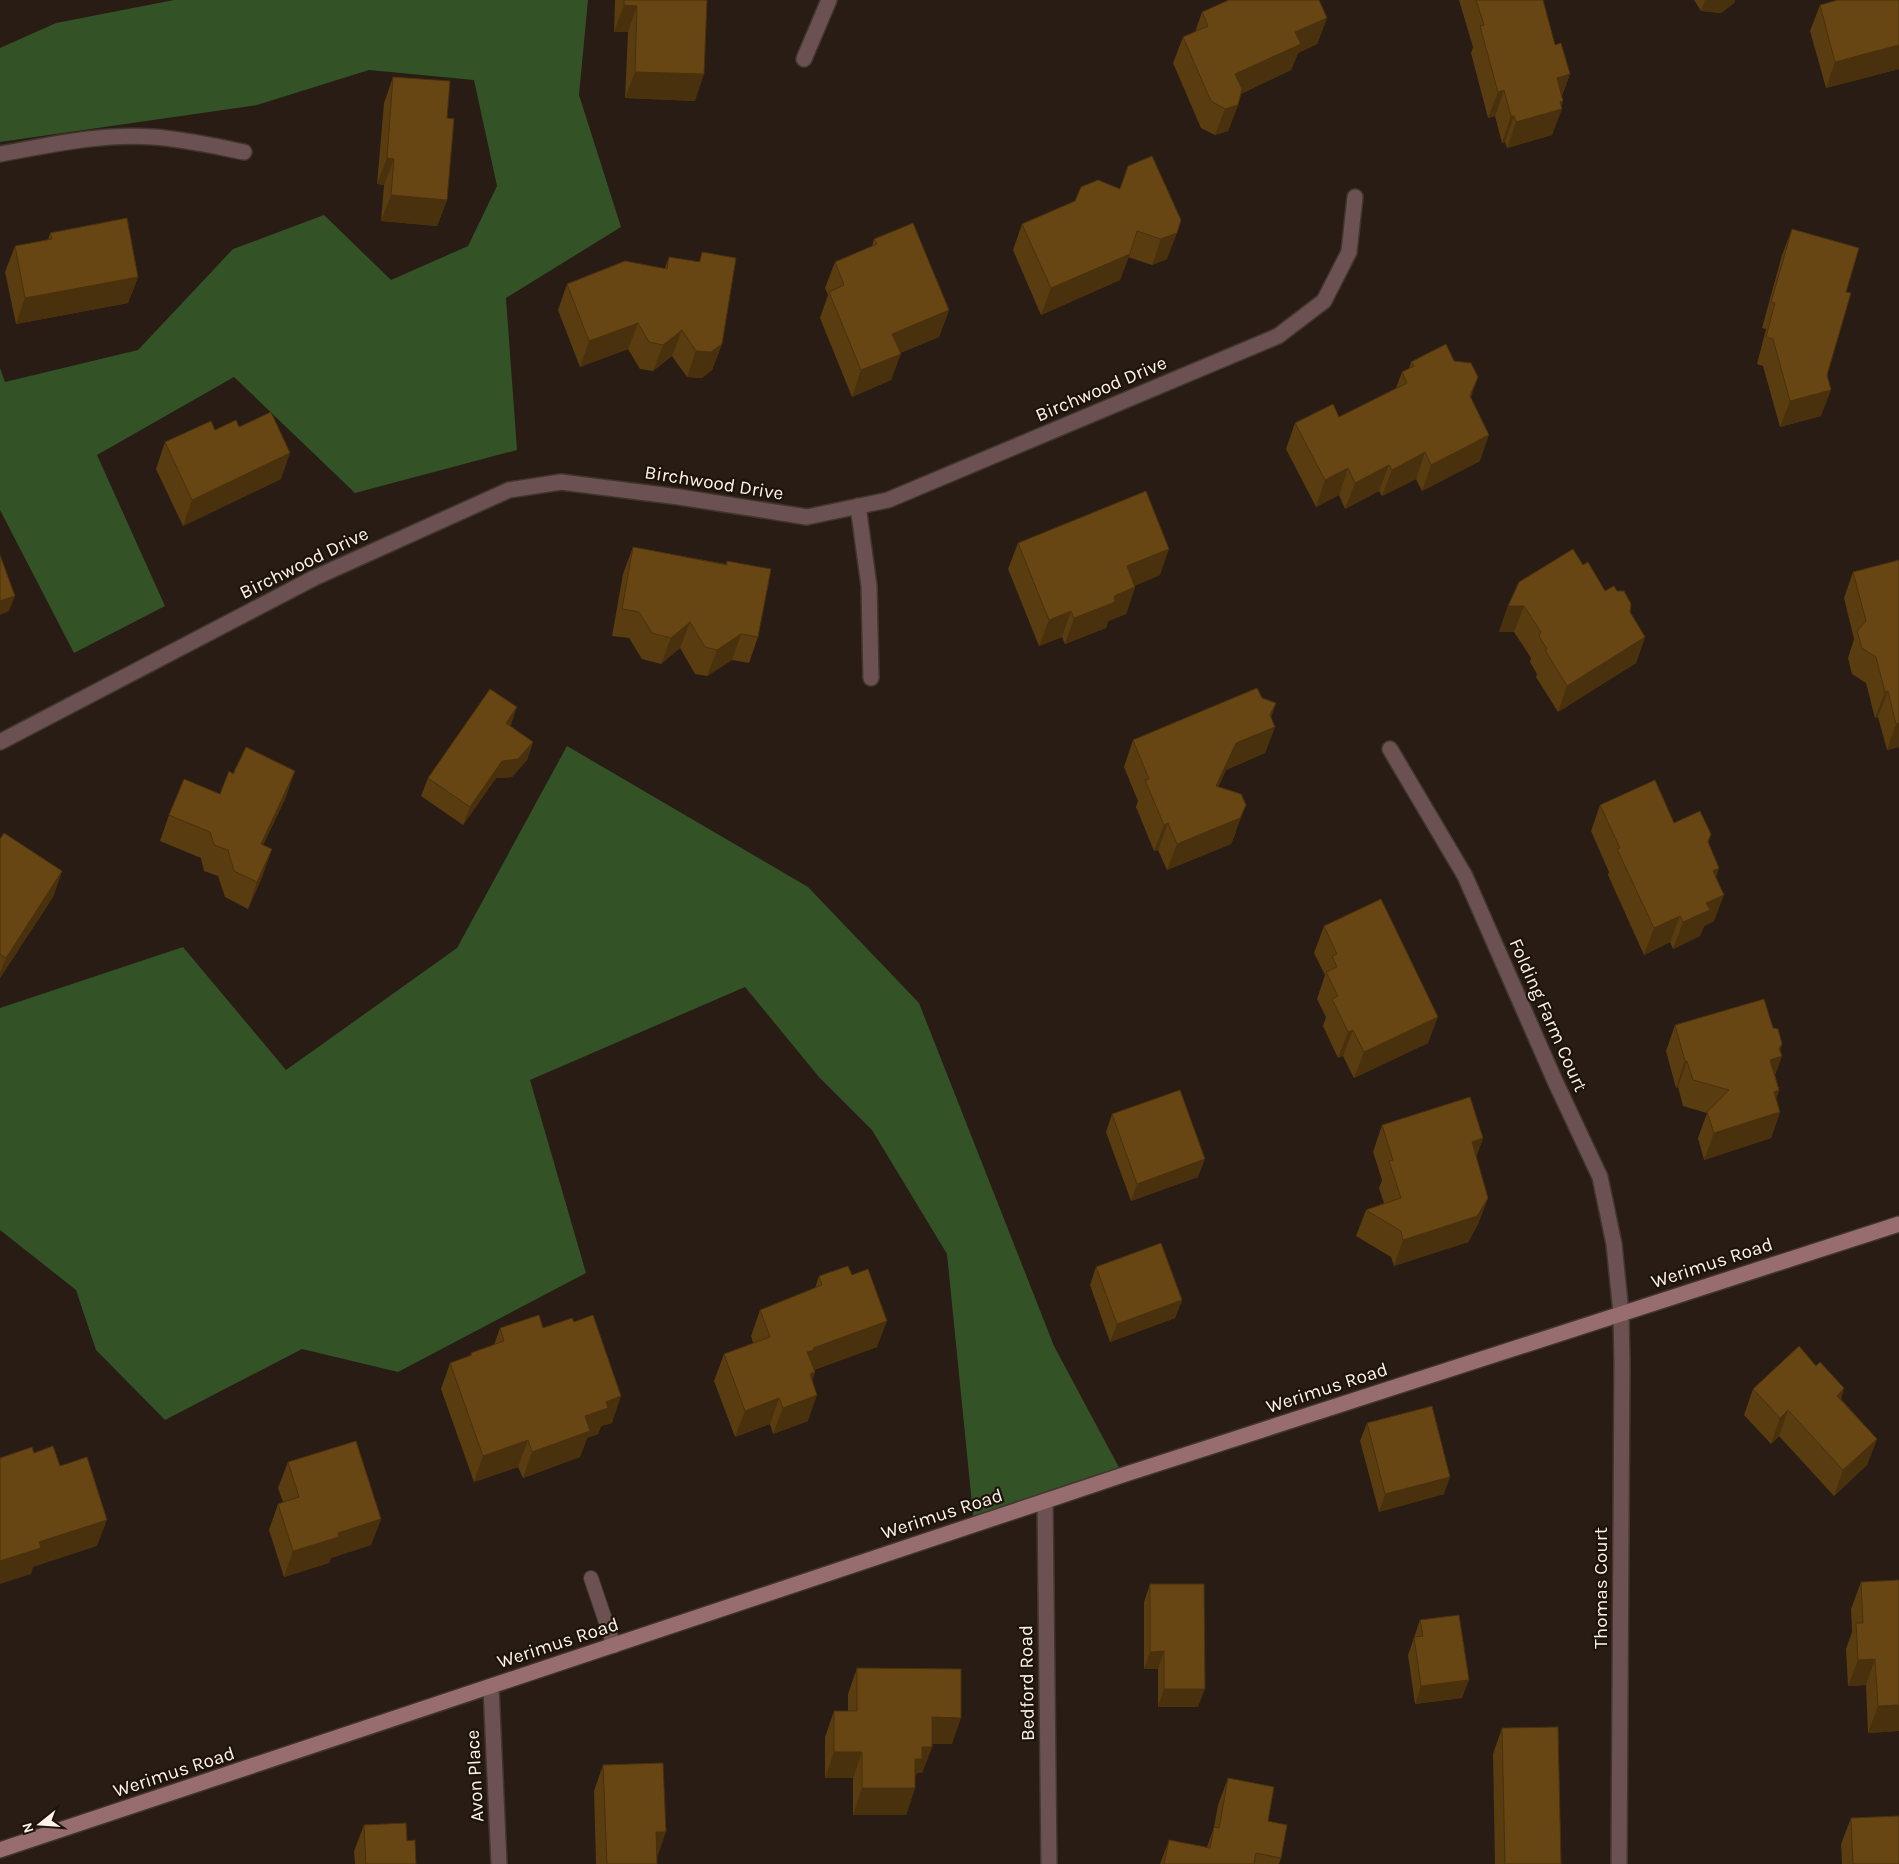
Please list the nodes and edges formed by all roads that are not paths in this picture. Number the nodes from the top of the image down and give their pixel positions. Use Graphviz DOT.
graph roads {
  1 [pos="829,0"];
  2 [pos="804,59"];
  3 [pos="244,152"];
  4 [pos="0,154"];
  5 [pos="1355,196"];
  6 [pos="858,506"];
  7 [pos="871,678"];
  8 [pos="0,742"];
  9 [pos="1390,749"];
  10 [pos="1899,1224"];
  11 [pos="1620,1313"];
  12 [pos="1045,1501"];
  13 [pos="591,1578"];
  14 [pos="614,1646"];
  15 [pos="491,1687"];
  16 [pos="0,1850"];
  17 [pos="499,1864"];
  18 [pos="1049,1864"];
  19 [pos="1619,1864"];
  1 -- 2 [label="street"];
  3 -- 4 [label="street"];
  5 -- 6 [label="street, Birchwood Drive"];
  6 -- 7 [label="street"];
  6 -- 8 [label="street, Birchwood Drive"];
  9 -- 11 [label="street, Folding Farm Court"];
  10 -- 11 [label="main road, Werimus Road"];
  11 -- 12 [label="main road, Werimus Road"];
  11 -- 19 [label="street, Thomas Court"];
  12 -- 14 [label="main road, Werimus Road"];
  12 -- 18 [label="street, Bedford Road"];
  13 -- 14 [label="lane"];
  14 -- 15 [label="main road, Werimus Road"];
  15 -- 16 [label="main road, Werimus Road"];
  15 -- 17 [label="street, Avon Place"];
}
